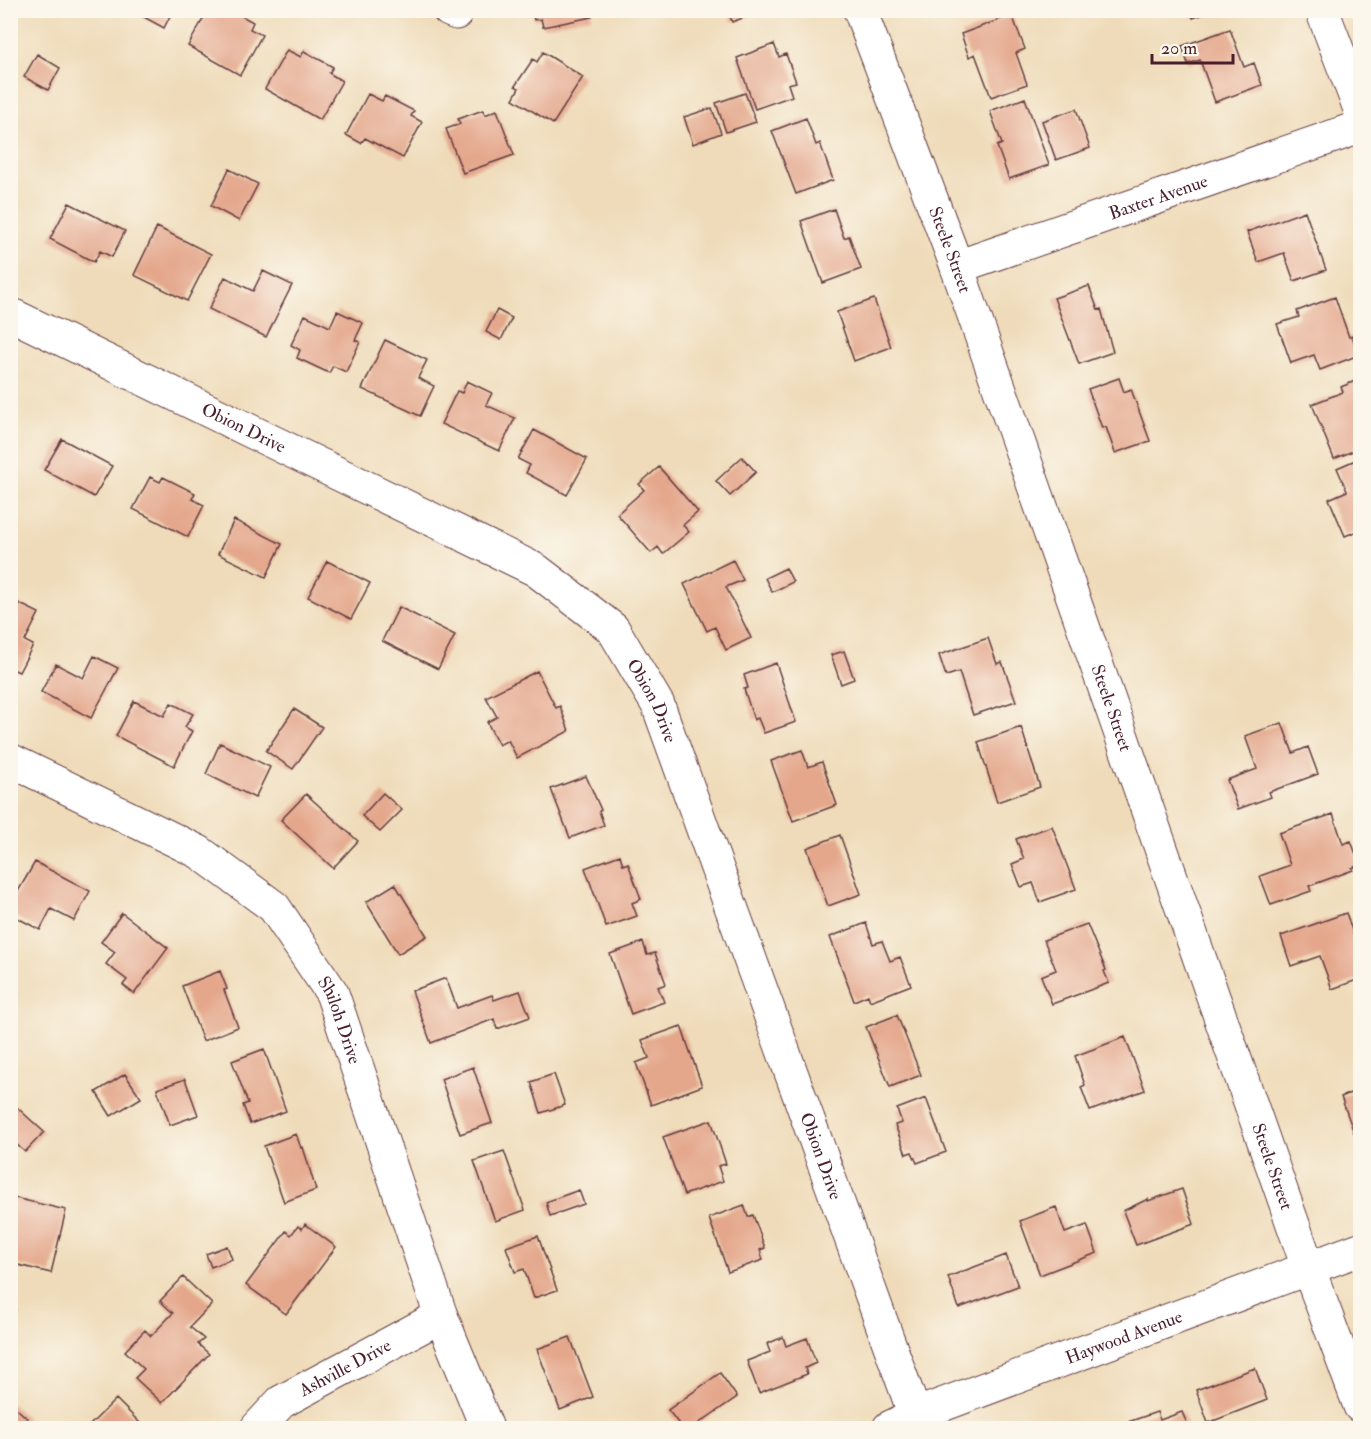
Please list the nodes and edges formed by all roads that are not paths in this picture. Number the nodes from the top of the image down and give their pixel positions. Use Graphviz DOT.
graph roads {
  1 [pos="860,10"];
  2 [pos="1322,10"];
  3 [pos="1360,109"];
  4 [pos="1360,127"];
  5 [pos="957,267"];
  6 [pos="10,314"];
  7 [pos="10,760"];
  8 [pos="1360,1249"];
  9 [pos="1309,1270"];
  10 [pos="441,1316"];
  11 [pos="1360,1406"];
  12 [pos="902,1422"];
  13 [pos="257,1428"];
  14 [pos="487,1428"];
  1 -- 5 [label="street, Steele Street"];
  2 -- 3 [label="street"];
  4 -- 5 [label="street, Baxter Avenue"];
  5 -- 9 [label="street, Steele Street"];
  6 -- 12 [label="street, Obion Drive"];
  7 -- 10 [label="street, Shiloh Drive"];
  8 -- 9 [label="street, Haywood Avenue"];
  9 -- 11 [label="street, Steele Street"];
  9 -- 12 [label="street, Haywood Avenue"];
  10 -- 13 [label="street, Ashville Drive"];
  10 -- 14 [label="street, Shiloh Drive"];
}
